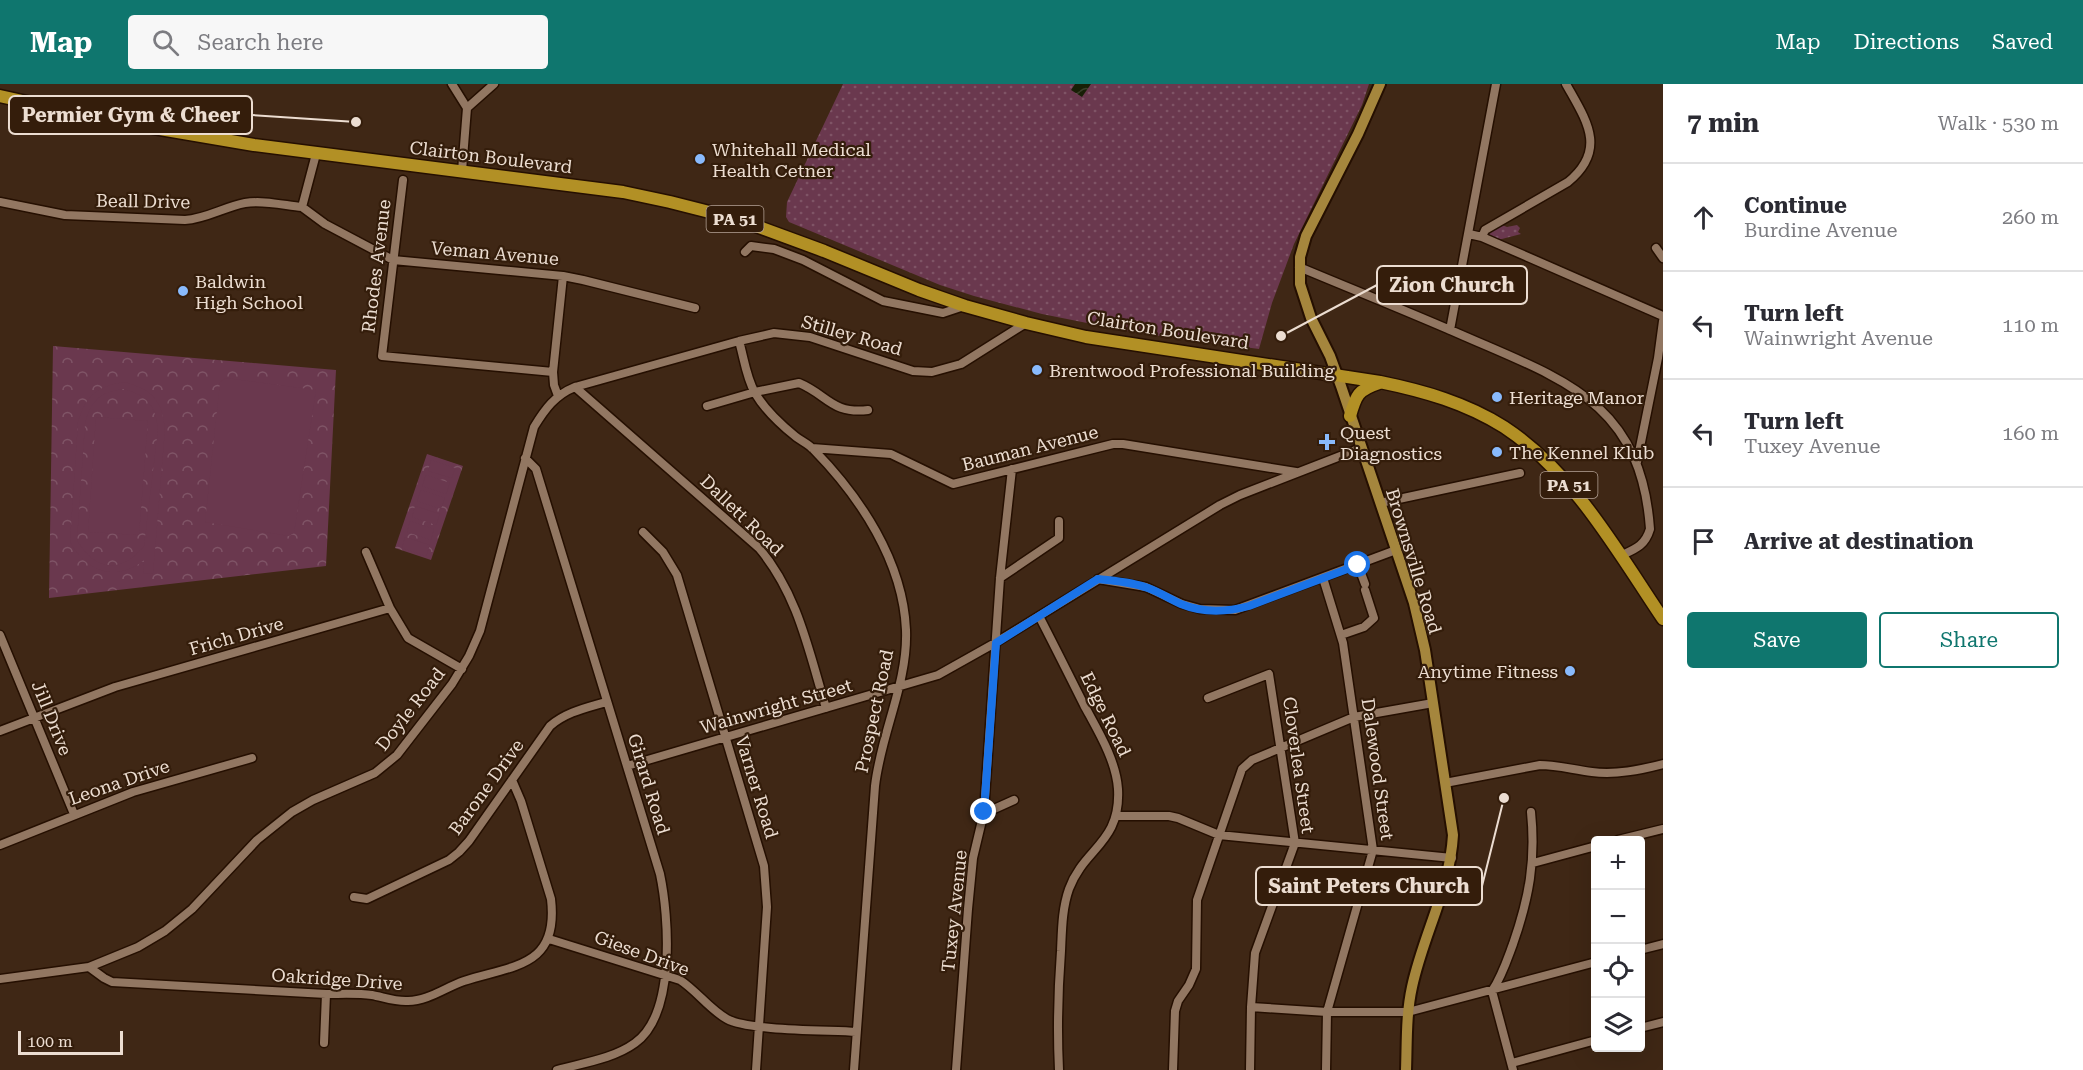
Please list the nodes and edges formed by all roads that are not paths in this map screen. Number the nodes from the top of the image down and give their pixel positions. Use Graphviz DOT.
graph roads {
  1 [pos="452,84"];
  2 [pos="494,84"];
  3 [pos="1380,84"];
  4 [pos="1496,84"];
  5 [pos="1566,84"];
  6 [pos="0,96"];
  7 [pos="467,108"];
  8 [pos="316,154"];
  9 [pos="462,171"];
  10 [pos="403,180"];
  11 [pos="0,202"];
  12 [pos="302,207"];
  13 [pos="1469,234"];
  14 [pos="1482,237"];
  15 [pos="1656,248"];
  16 [pos="745,252"];
  17 [pos="1663,258"];
  18 [pos="393,260"];
  19 [pos="1299,267"];
  20 [pos="563,276"];
  21 [pos="964,306"];
  22 [pos="695,308"];
  23 [pos="1663,316"];
  24 [pos="1663,321"];
  25 [pos="1026,323"];
  26 [pos="1450,330"];
  27 [pos="739,340"];
  28 [pos="1660,358"];
  29 [pos="553,372"];
  30 [pos="1337,375"];
  31 [pos="1380,382"];
  32 [pos="575,387"];
  33 [pos="755,392"];
  34 [pos="558,396"];
  35 [pos="707,406"];
  36 [pos="868,410"];
  37 [pos="1350,416"];
  38 [pos="812,448"];
  39 [pos="1360,448"];
  40 [pos="525,458"];
  41 [pos="1637,462"];
  42 [pos="1012,470"];
  43 [pos="1296,472"];
  44 [pos="1520,473"];
  45 [pos="1380,504"];
  46 [pos="1059,521"];
  47 [pos="643,532"];
  48 [pos="1396,550"];
  49 [pos="366,552"];
  50 [pos="1620,556"];
  51 [pos="1358,565"];
  52 [pos="1000,578"];
  53 [pos="1323,578"];
  54 [pos="1098,579"];
  55 [pos="390,608"];
  56 [pos="1039,616"];
  57 [pos="1663,619"];
  58 [pos="0,634"];
  59 [pos="1341,635"];
  60 [pos="996,643"];
  61 [pos="462,669"];
  62 [pos="899,688"];
  63 [pos="1208,698"];
  64 [pos="606,702"];
  65 [pos="1433,703"];
  66 [pos="826,708"];
  67 [pos="34,716"];
  68 [pos="1354,717"];
  69 [pos="0,731"];
  70 [pos="724,737"];
  71 [pos="1281,747"];
  72 [pos="252,758"];
  73 [pos="1663,764"];
  74 [pos="627,766"];
  75 [pos="512,780"];
  76 [pos="1445,783"];
  77 [pos="1014,800"];
  78 [pos="1531,812"];
  79 [pos="74,814"];
  80 [pos="984,814"];
  81 [pos="1116,816"];
  82 [pos="1663,829"];
  83 [pos="1219,835"];
  84 [pos="1634,836"];
  85 [pos="1294,843"];
  86 [pos="0,845"];
  87 [pos="1591,847"];
  88 [pos="1373,849"];
  89 [pos="1452,858"];
  90 [pos="1533,863"];
  91 [pos="354,897"];
  92 [pos="549,939"];
  93 [pos="1663,944"];
  94 [pos="1645,949"];
  95 [pos="1591,963"];
  96 [pos="89,967"];
  97 [pos="664,975"];
  98 [pos="0,979"];
  99 [pos="1492,991"];
  100 [pos="326,994"];
  101 [pos="1251,1007"];
  102 [pos="1327,1012"];
  103 [pos="1408,1012"];
  104 [pos="1663,1022"];
  105 [pos="760,1026"];
  106 [pos="1645,1027"];
  107 [pos="856,1032"];
  108 [pos="1591,1042"];
  109 [pos="324,1043"];
  110 [pos="1512,1067"];
  111 [pos="557,1070"];
  112 [pos="756,1070"];
  113 [pos="854,1070"];
  114 [pos="957,1070"];
  115 [pos="1059,1070"];
  116 [pos="1173,1070"];
  117 [pos="1251,1070"];
  118 [pos="1326,1070"];
  119 [pos="1406,1070"];
  1 -- 7 [label="street"];
  2 -- 7 [label="street"];
  3 -- 19 [label="main road, Brownsville Road"];
  4 -- 13 [label="street"];
  5 -- 14 [label="street"];
  6 -- 8 [label="highway, Clairton Boulevard / PA 51"];
  7 -- 9 [label="street"];
  8 -- 9 [label="highway, Clairton Boulevard / PA 51"];
  8 -- 12 [label="street"];
  9 -- 21 [label="highway, Clairton Boulevard / PA 51"];
  10 -- 18 [label="street, Rhodes Avenue"];
  11 -- 12 [label="street, Beall Drive"];
  12 -- 18 [label="street, Veman Avenue"];
  13 -- 14 [label="street"];
  13 -- 26 [label="street"];
  14 -- 23 [label="street"];
  15 -- 17 [label="street"];
  16 -- 21 [label="street, Clairton Boulevard"];
  18 -- 20 [label="street, Veman Avenue"];
  18 -- 29 [label="street, Rhodes Avenue"];
  19 -- 26 [label="street"];
  19 -- 30 [label="main road, Brownsville Road"];
  20 -- 22 [label="street, Veman Avenue"];
  20 -- 29 [label="street"];
  21 -- 25 [label="highway, Clairton Boulevard / PA 51"];
  24 -- 28 [label="street"];
  25 -- 27 [label="street, Stilley Road"];
  25 -- 30 [label="highway, Clairton Boulevard / PA 51"];
  26 -- 41 [label="street"];
  27 -- 32 [label="street, Stilley Road"];
  27 -- 33 [label="street, Prospect Road"];
  28 -- 41 [label="street"];
  29 -- 34 [label="street"];
  30 -- 31 [label="highway, Clairton Boulevard / PA 51"];
  30 -- 37 [label="main road, Brownsville Road"];
  31 -- 37 [label="highway"];
  31 -- 50 [label="highway, Clairton Boulevard / PA 51"];
  32 -- 34 [label="street, Stilley Road"];
  32 -- 66 [label="street, Dallett Road"];
  33 -- 35 [label="street"];
  33 -- 36 [label="street"];
  33 -- 38 [label="street, Prospect Road"];
  34 -- 40 [label="street, Doyle Road"];
  37 -- 39 [label="main road, Brownsville Road"];
  38 -- 42 [label="street, Bauman Avenue"];
  38 -- 62 [label="street, Prospect Road"];
  39 -- 43 [label="street, Wainwright Street"];
  39 -- 45 [label="main road, Brownsville Road"];
  40 -- 61 [label="street, Doyle Road"];
  40 -- 64 [label="street, Girard Road"];
  41 -- 50 [label="street"];
  42 -- 43 [label="street, Bauman Avenue"];
  42 -- 52 [label="street, Tuxey Avenue"];
  43 -- 54 [label="street, Wainwright Street"];
  44 -- 45 [label="street"];
  45 -- 48 [label="main road, Brownsville Road"];
  46 -- 52 [label="street"];
  47 -- 70 [label="street, Varner Road"];
  48 -- 51 [label="street"];
  48 -- 65 [label="main road, Brownsville Road"];
  49 -- 55 [label="street"];
  50 -- 57 [label="highway, Clairton Boulevard / PA 51"];
  51 -- 53 [label="street"];
  51 -- 59 [label="street"];
  52 -- 60 [label="street, Tuxey Avenue"];
  53 -- 54 [label="street"];
  53 -- 59 [label="street, Dalewood Street"];
  54 -- 56 [label="street, Wainwright Street"];
  55 -- 61 [label="street"];
  55 -- 67 [label="street, Frich Drive"];
  56 -- 60 [label="street, Wainwright Street"];
  56 -- 81 [label="street, Edge Road"];
  58 -- 67 [label="street, Jill Drive"];
  59 -- 68 [label="street, Dalewood Street"];
  60 -- 62 [label="street, Wainwright Street"];
  60 -- 80 [label="street, Tuxey Avenue"];
  61 -- 96 [label="street, Doyle Road"];
  62 -- 66 [label="street, Wainwright Street"];
  62 -- 107 [label="street, Prospect Road"];
  63 -- 71 [label="street, Cloverlea Street"];
  64 -- 74 [label="street, Girard Road"];
  64 -- 75 [label="street, Barone Drive"];
  65 -- 68 [label="street"];
  65 -- 76 [label="main road, Brownsville Road"];
  66 -- 70 [label="street, Wainwright Street"];
  67 -- 69 [label="street, Frich Drive"];
  67 -- 79 [label="street, Jill Drive"];
  68 -- 71 [label="street"];
  68 -- 88 [label="street, Dalewood Street"];
  70 -- 74 [label="street, Wainwright Street"];
  70 -- 105 [label="street, Varner Road"];
  71 -- 83 [label="street"];
  71 -- 85 [label="street, Cloverlea Street"];
  72 -- 79 [label="street, Leona Drive"];
  73 -- 76 [label="street"];
  74 -- 97 [label="street, Girard Road"];
  75 -- 91 [label="street, Barone Drive"];
  75 -- 92 [label="street"];
  76 -- 89 [label="main road, Brownsville Road"];
  77 -- 80 [label="street"];
  78 -- 90 [label="street"];
  79 -- 86 [label="street, Leona Drive"];
  80 -- 114 [label="street, Tuxey Avenue"];
  81 -- 83 [label="street"];
  81 -- 115 [label="street, Edge Road"];
  82 -- 84 [label="street"];
  83 -- 85 [label="street"];
  83 -- 116 [label="street"];
  85 -- 88 [label="street"];
  85 -- 101 [label="street, Cloverlea Street"];
  87 -- 90 [label="street"];
  88 -- 89 [label="street"];
  88 -- 102 [label="street, Dalewood Street"];
  89 -- 103 [label="main road, Brownsville Road"];
  90 -- 99 [label="street"];
  92 -- 97 [label="street, Giese Drive"];
  92 -- 100 [label="street, Oakridge Drive"];
  93 -- 94 [label="street"];
  95 -- 99 [label="street"];
  96 -- 98 [label="street, Doyle Road"];
  96 -- 100 [label="street, Oakridge Drive"];
  97 -- 105 [label="street, Giese Drive"];
  97 -- 111 [label="street, Girard Road"];
  99 -- 103 [label="street"];
  99 -- 110 [label="street"];
  100 -- 109 [label="street"];
  101 -- 102 [label="street"];
  101 -- 117 [label="street, Cloverlea Street"];
  102 -- 103 [label="street"];
  102 -- 118 [label="street, Dalewood Street"];
  103 -- 119 [label="main road, Brownsville Road"];
  104 -- 106 [label="street"];
  105 -- 107 [label="street, Giese Drive"];
  105 -- 112 [label="street, Varner Road"];
  107 -- 113 [label="street, Prospect Road"];
  108 -- 110 [label="street"];
}
